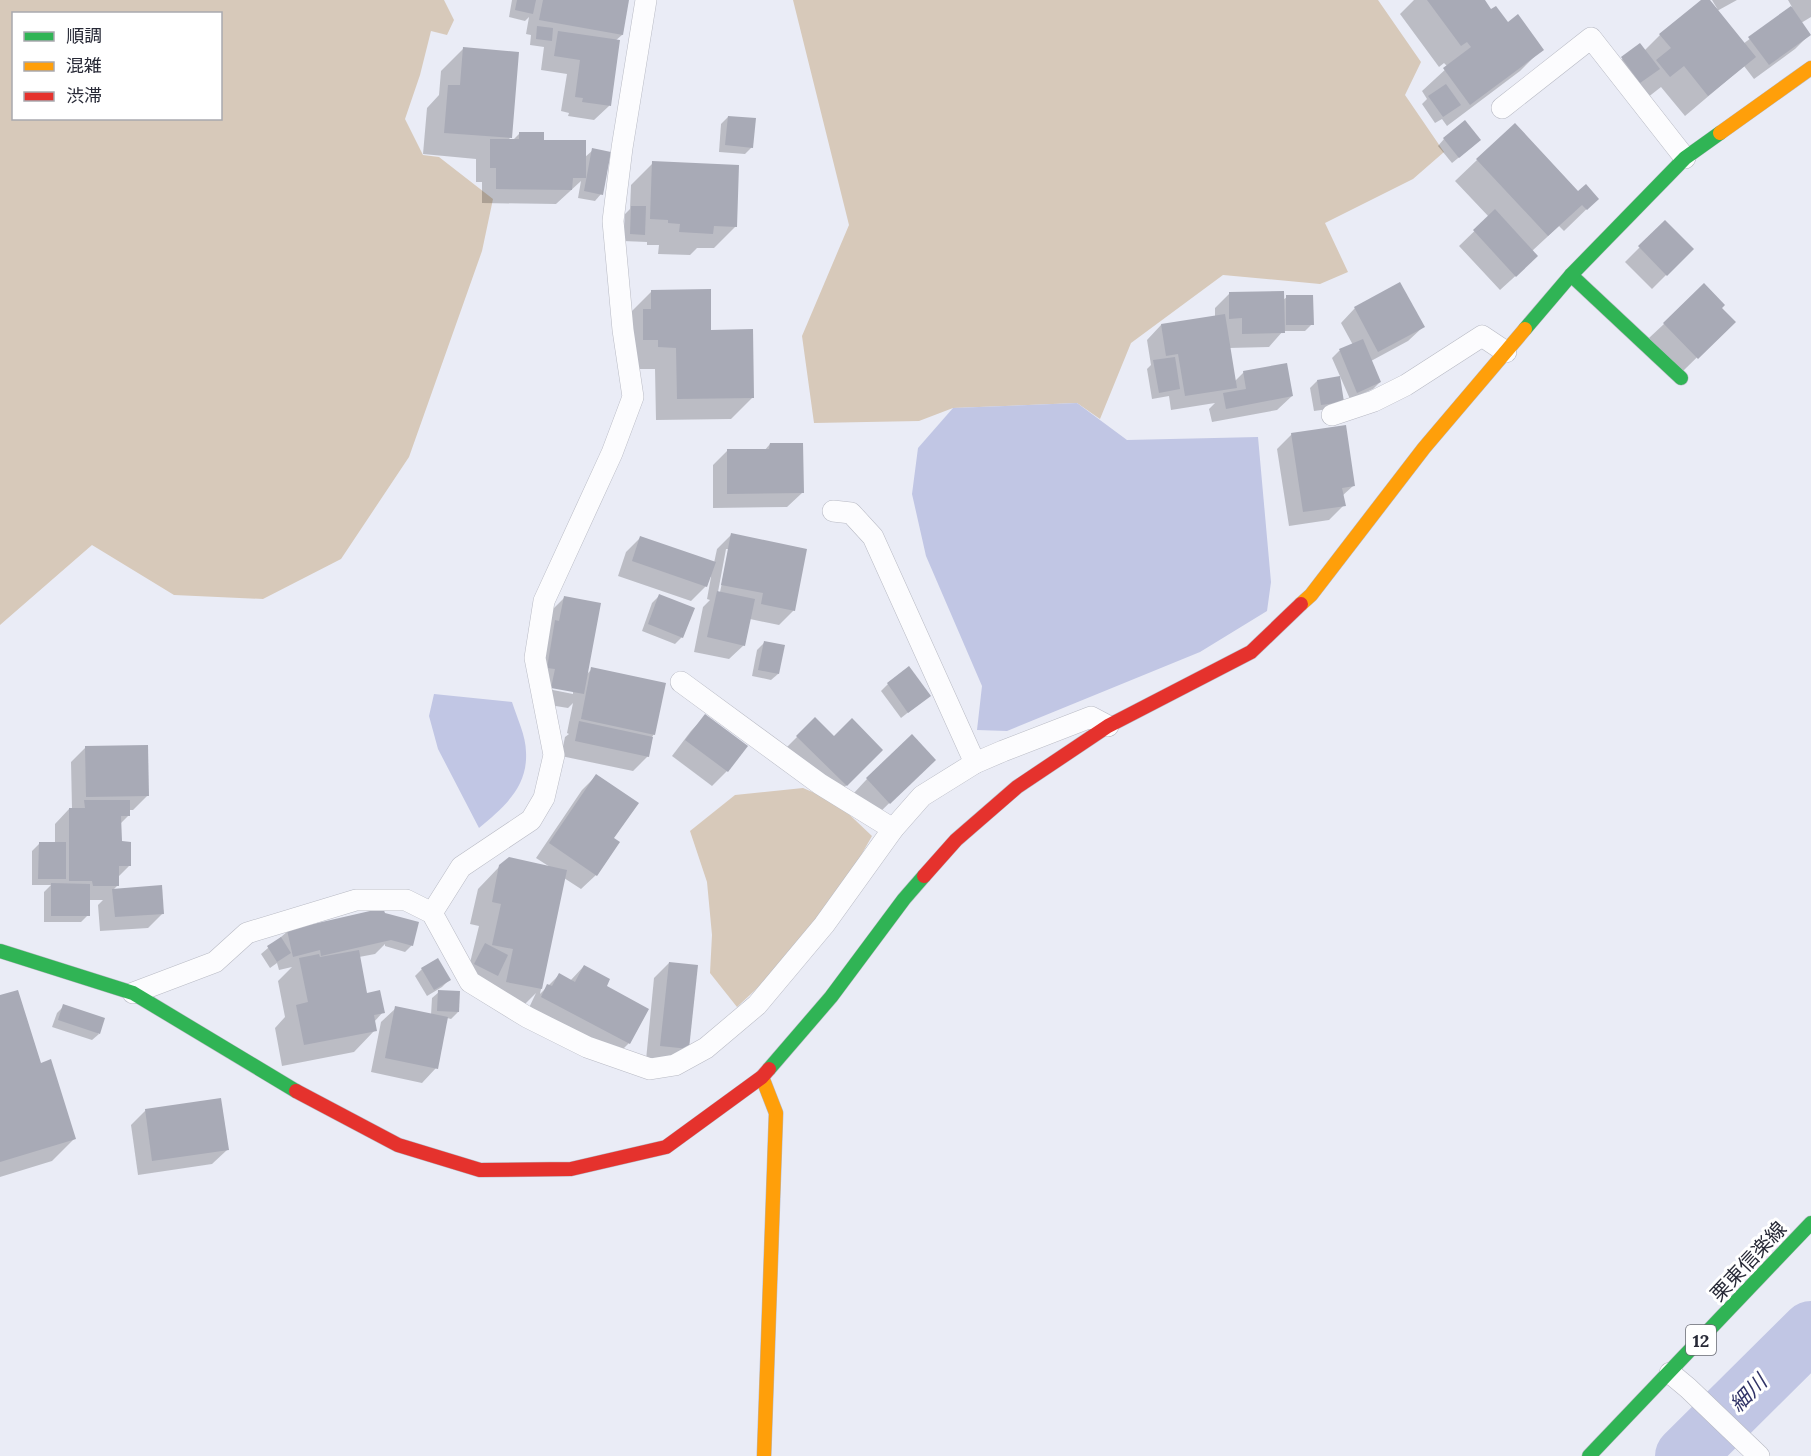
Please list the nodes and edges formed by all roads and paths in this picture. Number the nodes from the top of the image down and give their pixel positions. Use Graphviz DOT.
graph roads {
  1 [pos="646,0"];
  2 [pos="1811,68"];
  3 [pos="1502,108"];
  4 [pos="1685,158"];
  5 [pos="1571,275"];
  6 [pos="1506,352"];
  7 [pos="1681,378"];
  8 [pos="1332,415"];
  9 [pos="833,511"];
  10 [pos="681,682"];
  11 [pos="1108,726"];
  12 [pos="975,763"];
  13 [pos="893,829"];
  14 [pos="432,913"];
  15 [pos="0,951"];
  16 [pos="133,993"];
  17 [pos="762,1077"];
  18 [pos="1811,1223"];
  19 [pos="1670,1373"];
  20 [pos="1758,1455"];
  21 [pos="764,1456"];
  22 [pos="1589,1456"];
  1 -- 14 [label="lane"];
  2 -- 4 [label="street"];
  3 -- 4 [label="lane"];
  4 -- 5 [label="street"];
  5 -- 6 [label="street"];
  5 -- 7 [label="street"];
  6 -- 8 [label="lane"];
  6 -- 11 [label="street"];
  9 -- 12 [label="lane"];
  10 -- 13 [label="lane"];
  11 -- 12 [label="lane"];
  11 -- 17 [label="street"];
  12 -- 13 [label="lane"];
  13 -- 14 [label="lane"];
  14 -- 16 [label="lane"];
  15 -- 16 [label="street"];
  16 -- 17 [label="street"];
  17 -- 21 [label="street"];
  18 -- 19 [label="street, 栗東信楽線 / 12"];
  19 -- 20 [label="lane"];
  19 -- 22 [label="street, 栗東信楽線 / 12"];
}
